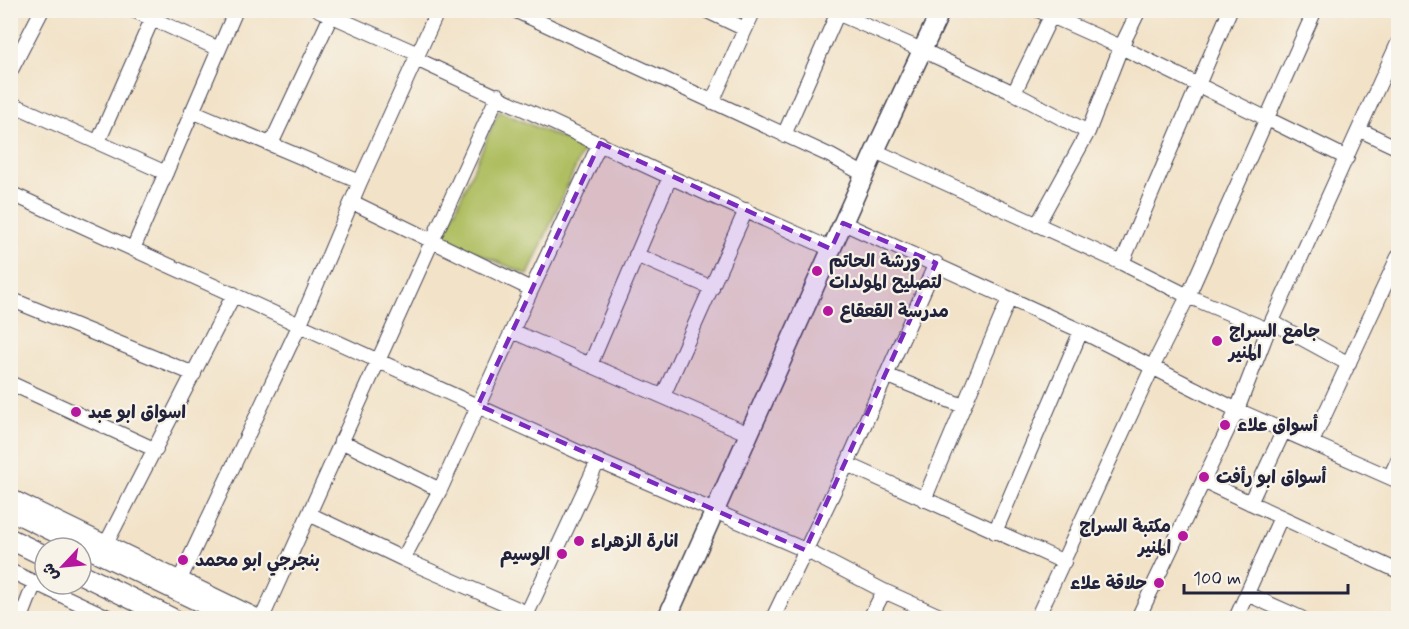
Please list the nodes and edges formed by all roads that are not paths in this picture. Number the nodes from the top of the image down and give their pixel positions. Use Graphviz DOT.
graph roads {
  1 [pos="42,10"];
  2 [pos="133,10"];
  3 [pos="236,10"];
  4 [pos="438,10"];
  5 [pos="514,10"];
  6 [pos="705,10"];
  7 [pos="754,10"];
  8 [pos="941,10"];
  9 [pos="1038,10"];
  10 [pos="1139,10"];
  11 [pos="1230,10"];
  12 [pos="1315,10"];
  13 [pos="836,12"];
  14 [pos="325,13"];
  15 [pos="1053,13"];
  16 [pos="152,19"];
  17 [pos="745,29"];
  18 [pos="1398,43"];
  19 [pos="1120,47"];
  20 [pos="219,49"];
  21 [pos="922,50"];
  22 [pos="417,56"];
  23 [pos="10,72"];
  24 [pos="1197,85"];
  25 [pos="1014,93"];
  26 [pos="498,95"];
  27 [pos="712,102"];
  28 [pos="10,103"];
  29 [pos="192,111"];
  30 [pos="1267,119"];
  31 [pos="1360,130"];
  32 [pos="1088,132"];
  33 [pos="784,135"];
  34 [pos="98,142"];
  35 [pos="600,143"];
  36 [pos="271,144"];
  37 [pos="1398,148"];
  38 [pos="875,151"];
  39 [pos="1347,158"];
  40 [pos="166,173"];
  41 [pos="865,175"];
  42 [pos="670,177"];
  43 [pos="360,182"];
  44 [pos="10,193"];
  45 [pos="352,202"];
  46 [pos="746,210"];
  47 [pos="843,223"];
  48 [pos="1037,225"];
  49 [pos="432,241"];
  50 [pos="133,249"];
  51 [pos="831,249"];
  52 [pos="636,255"];
  53 [pos="1398,257"];
  54 [pos="936,263"];
  55 [pos="1122,263"];
  56 [pos="711,288"];
  57 [pos="531,289"];
  58 [pos="234,294"];
  59 [pos="1188,296"];
  60 [pos="1009,298"];
  61 [pos="10,299"];
  62 [pos="299,326"];
  63 [pos="1270,326"];
  64 [pos="512,331"];
  65 [pos="1081,331"];
  66 [pos="378,361"];
  67 [pos="1349,364"];
  68 [pos="590,365"];
  69 [pos="1152,366"];
  70 [pos="194,374"];
  71 [pos="886,375"];
  72 [pos="10,383"];
  73 [pos="663,396"];
  74 [pos="478,405"];
  75 [pos="963,406"];
  76 [pos="1237,410"];
  77 [pos="1284,430"];
  78 [pos="749,434"];
  79 [pos="340,441"];
  80 [pos="1312,442"];
  81 [pos="156,450"];
  82 [pos="1398,460"];
  83 [pos="598,461"];
  84 [pos="847,464"];
  85 [pos="1394,479"];
  86 [pos="1203,481"];
  87 [pos="440,490"];
  88 [pos="10,496"];
  89 [pos="924,500"];
  90 [pos="1250,503"];
  91 [pos="10,510"];
  92 [pos="716,512"];
  93 [pos="309,514"];
  94 [pos="1281,517"];
  95 [pos="995,532"];
  96 [pos="10,539"];
  97 [pos="108,542"];
  98 [pos="33,550"];
  99 [pos="805,550"];
  100 [pos="404,559"];
  101 [pos="1064,562"];
  102 [pos="10,571"];
  103 [pos="1398,571"];
  104 [pos="180,579"];
  105 [pos="93,580"];
  106 [pos="33,581"];
  107 [pos="33,587"];
  108 [pos="884,591"];
  109 [pos="1247,594"];
  110 [pos="64,596"];
  111 [pos="526,616"];
  112 [pos="21,618"];
  113 [pos="110,618"];
  114 [pos="171,618"];
  115 [pos="234,618"];
  116 [pos="262,618"];
  117 [pos="667,618"];
  118 [pos="772,618"];
  119 [pos="870,618"];
  120 [pos="944,618"];
  121 [pos="1037,618"];
  122 [pos="1138,618"];
  123 [pos="1236,618"];
  124 [pos="1301,618"];
  1 -- 23 [label="street"];
  2 -- 16 [label="street"];
  3 -- 20 [label="street"];
  4 -- 22 [label="street"];
  5 -- 27 [label="street"];
  6 -- 17 [label="street"];
  7 -- 17 [label="street"];
  8 -- 21 [label="street"];
  9 -- 15 [label="street"];
  10 -- 19 [label="street"];
  11 -- 24 [label="street"];
  12 -- 30 [label="street"];
  13 -- 21 [label="street"];
  13 -- 33 [label="street"];
  14 -- 22 [label="street"];
  14 -- 36 [label="street"];
  15 -- 19 [label="street"];
  15 -- 25 [label="street"];
  16 -- 20 [label="street"];
  16 -- 34 [label="street"];
  17 -- 27 [label="street"];
  18 -- 31 [label="street"];
  19 -- 24 [label="street"];
  19 -- 32 [label="street"];
  20 -- 29 [label="street"];
  21 -- 25 [label="street"];
  21 -- 38 [label="street"];
  22 -- 26 [label="street"];
  22 -- 43 [label="street"];
  24 -- 30 [label="street"];
  24 -- 55 [label="street"];
  25 -- 32 [label="street"];
  26 -- 35 [label="street"];
  26 -- 49 [label="street"];
  27 -- 33 [label="street"];
  28 -- 34 [label="street"];
  29 -- 36 [label="street"];
  29 -- 40 [label="street"];
  30 -- 39 [label="street"];
  30 -- 59 [label="street"];
  31 -- 37 [label="street"];
  31 -- 39 [label="street"];
  32 -- 48 [label="street"];
  33 -- 41 [label="street"];
  34 -- 40 [label="street"];
  35 -- 42 [label="street"];
  35 -- 57 [label="street"];
  36 -- 43 [label="street"];
  38 -- 41 [label="street"];
  38 -- 48 [label="street"];
  39 -- 63 [label="street"];
  40 -- 50 [label="street"];
  41 -- 47 [label="street"];
  42 -- 46 [label="street"];
  42 -- 52 [label="street"];
  43 -- 45 [label="street"];
  44 -- 50 [label="street"];
  45 -- 49 [label="street"];
  45 -- 62 [label="street"];
  46 -- 51 [label="street"];
  46 -- 56 [label="street"];
  47 -- 51 [label="street"];
  47 -- 54 [label="street"];
  48 -- 55 [label="street"];
  49 -- 57 [label="street"];
  49 -- 66 [label="street"];
  50 -- 58 [label="street"];
  51 -- 78 [label="street"];
  52 -- 56 [label="street"];
  52 -- 68 [label="street"];
  53 -- 67 [label="street"];
  54 -- 60 [label="street"];
  54 -- 71 [label="street"];
  55 -- 59 [label="street"];
  56 -- 73 [label="street"];
  57 -- 64 [label="street"];
  58 -- 62 [label="street"];
  58 -- 70 [label="street"];
  59 -- 63 [label="street"];
  59 -- 69 [label="street"];
  60 -- 65 [label="street"];
  60 -- 75 [label="street"];
  61 -- 70 [label="street"];
  62 -- 66 [label="street"];
  62 -- 104 [label="street"];
  63 -- 67 [label="street"];
  63 -- 76 [label="street"];
  64 -- 68 [label="street"];
  64 -- 74 [label="street"];
  65 -- 69 [label="street"];
  65 -- 95 [label="street"];
  66 -- 74 [label="street"];
  66 -- 79 [label="street"];
  67 -- 80 [label="street"];
  68 -- 73 [label="street"];
  69 -- 76 [label="street"];
  69 -- 101 [label="street"];
  70 -- 81 [label="street"];
  71 -- 75 [label="street"];
  71 -- 84 [label="street"];
  72 -- 81 [label="street"];
  73 -- 78 [label="street"];
  74 -- 83 [label="street"];
  74 -- 87 [label="street"];
  75 -- 89 [label="street"];
  76 -- 77 [label="street"];
  76 -- 86 [label="street"];
  77 -- 80 [label="street"];
  77 -- 90 [label="street"];
  78 -- 92 [label="street"];
  79 -- 87 [label="street"];
  79 -- 93 [label="street"];
  80 -- 85 [label="street"];
  81 -- 97 [label="street"];
  82 -- 85 [label="street"];
  83 -- 92 [label="street"];
  83 -- 111 [label="street"];
  84 -- 89 [label="street"];
  84 -- 99 [label="street"];
  86 -- 90 [label="street"];
  86 -- 122 [label="street"];
  87 -- 100 [label="street"];
  88 -- 97 [label="street"];
  89 -- 95 [label="street"];
  90 -- 94 [label="street"];
  91 -- 115 [label="main road"];
  92 -- 99 [label="street"];
  92 -- 117 [label="street"];
  93 -- 100 [label="street"];
  93 -- 116 [label="street"];
  94 -- 103 [label="street"];
  94 -- 109 [label="street"];
  95 -- 101 [label="street"];
  96 -- 98 [label="main road"];
  97 -- 104 [label="street"];
  99 -- 108 [label="street"];
  99 -- 118 [label="street"];
  100 -- 111 [label="street"];
  101 -- 121 [label="street"];
  102 -- 106 [label="street"];
  104 -- 116 [label="street"];
  105 -- 114 [label="main road"];
  107 -- 112 [label="street"];
  108 -- 119 [label="street"];
  108 -- 120 [label="street"];
  109 -- 123 [label="street"];
  109 -- 124 [label="street"];
  110 -- 113 [label="street"];
}
